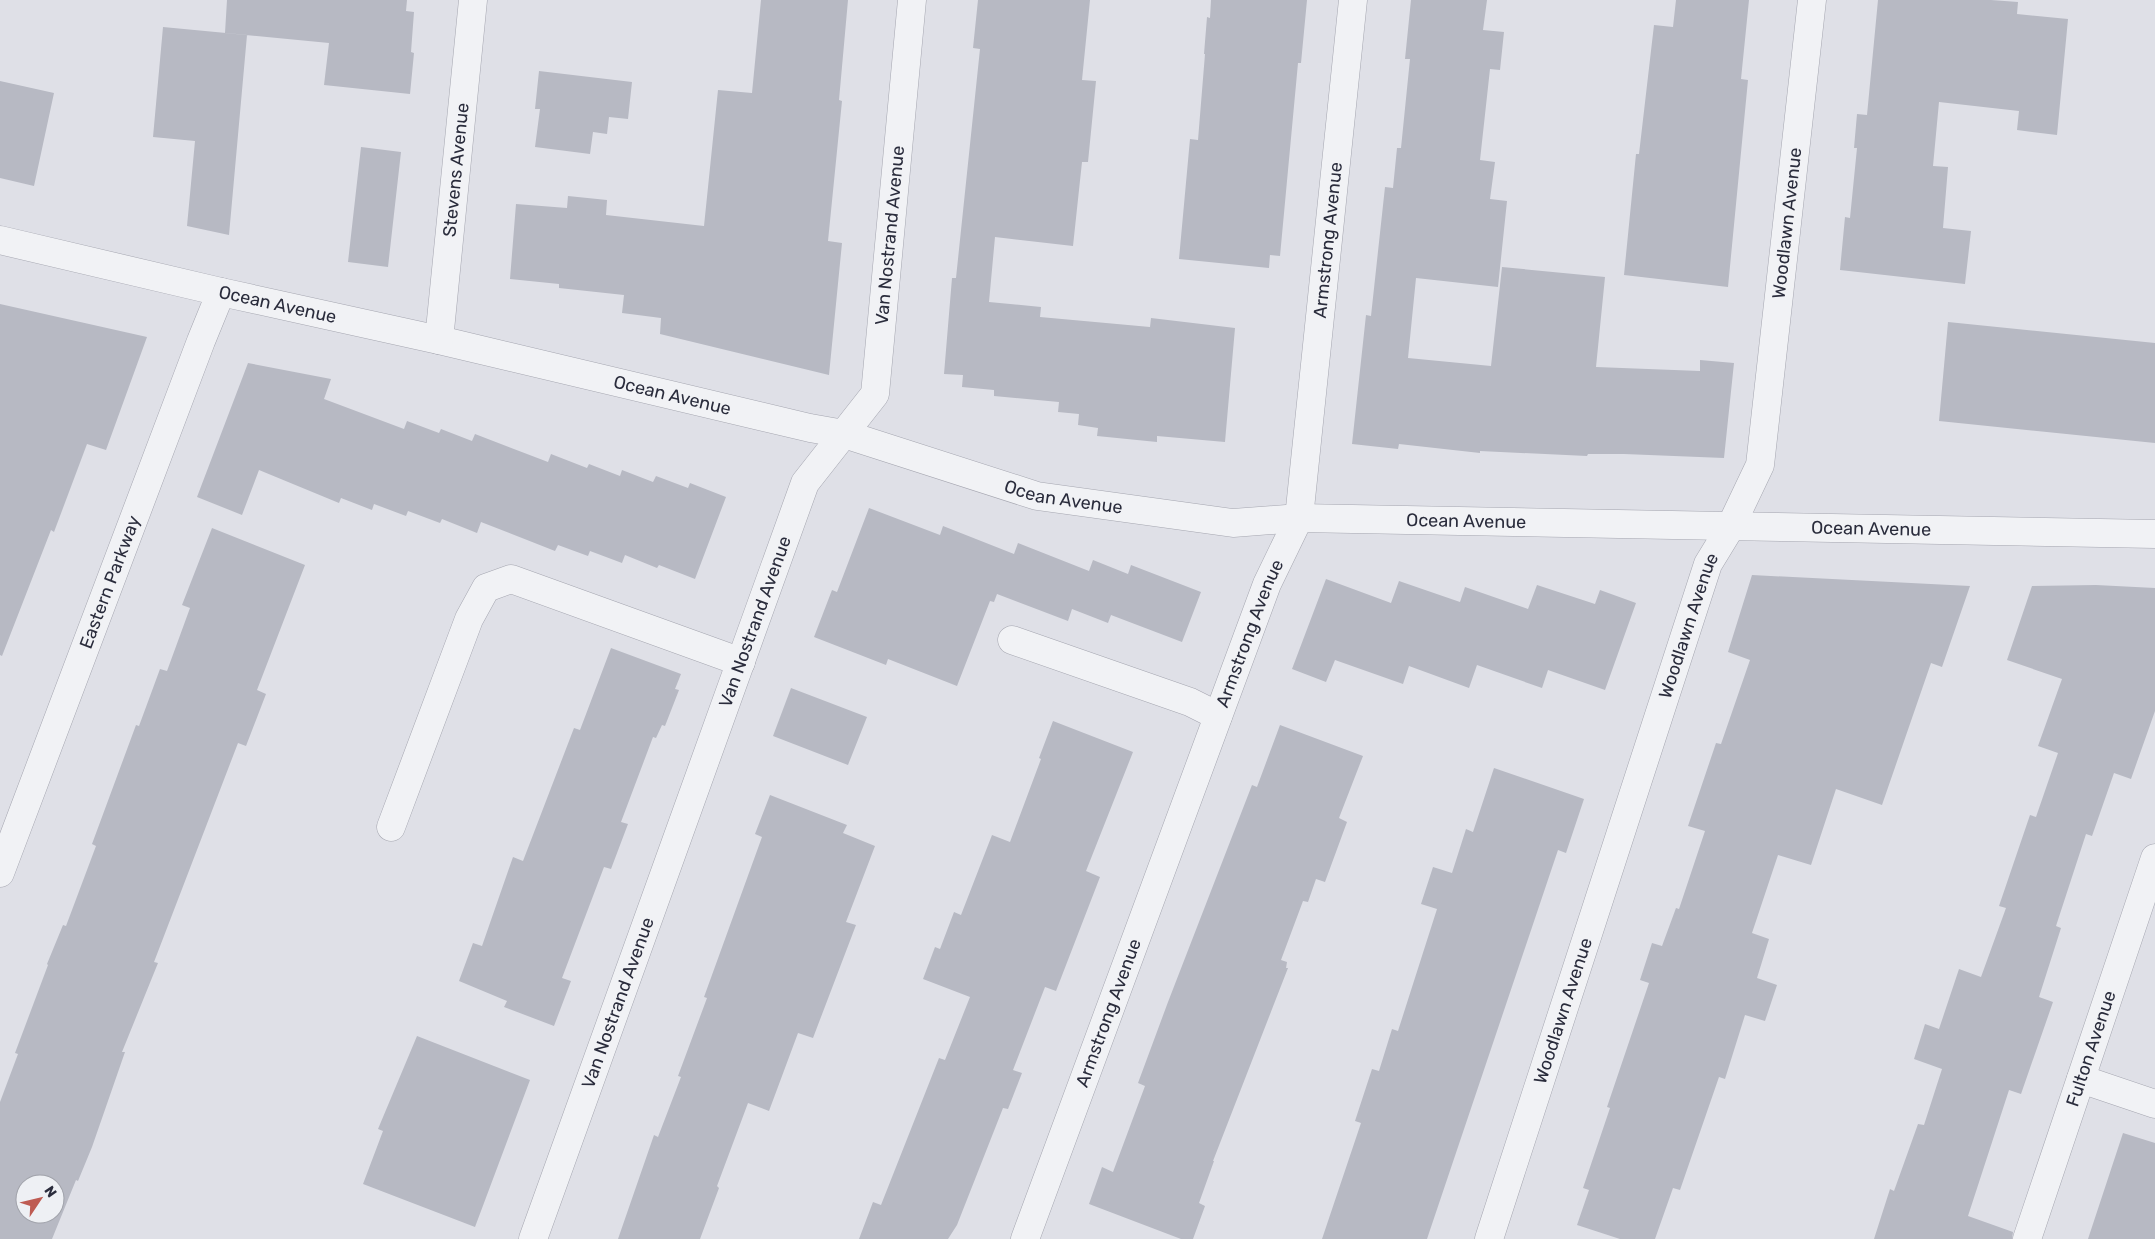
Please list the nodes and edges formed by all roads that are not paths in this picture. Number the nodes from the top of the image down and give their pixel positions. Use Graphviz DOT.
graph roads {
  1 [pos="473,0"];
  2 [pos="912,0"];
  3 [pos="1353,0"];
  4 [pos="1812,0"];
  5 [pos="0,240"];
  6 [pos="221,292"];
  7 [pos="440,340"];
  8 [pos="844,434"];
  9 [pos="1299,518"];
  10 [pos="1730,528"];
  11 [pos="2155,534"];
  12 [pos="1012,640"];
  13 [pos="741,662"];
  14 [pos="1218,716"];
  15 [pos="392,827"];
  16 [pos="2155,858"];
  17 [pos="0,873"];
  18 [pos="2081,1079"];
  19 [pos="2155,1104"];
  20 [pos="533,1239"];
  21 [pos="1025,1239"];
  22 [pos="1489,1239"];
  23 [pos="2027,1239"];
  1 -- 7 [label="street, Stevens Avenue"];
  2 -- 8 [label="street, Van Nostrand Avenue"];
  3 -- 9 [label="street, Armstrong Avenue"];
  4 -- 10 [label="street, Woodlawn Avenue"];
  5 -- 6 [label="street, Ocean Avenue"];
  6 -- 7 [label="street, Ocean Avenue"];
  6 -- 17 [label="street, Eastern Parkway"];
  7 -- 8 [label="street, Ocean Avenue"];
  8 -- 9 [label="street, Ocean Avenue"];
  8 -- 13 [label="street, Van Nostrand Avenue"];
  9 -- 10 [label="street, Ocean Avenue"];
  9 -- 14 [label="street, Armstrong Avenue"];
  10 -- 11 [label="street, Ocean Avenue"];
  10 -- 22 [label="street, Woodlawn Avenue"];
  12 -- 14 [label="street"];
  13 -- 15 [label="street"];
  13 -- 20 [label="street, Van Nostrand Avenue"];
  14 -- 21 [label="street, Armstrong Avenue"];
  16 -- 18 [label="street, Fulton Avenue"];
  18 -- 19 [label="street"];
  18 -- 23 [label="street, Fulton Avenue"];
}
